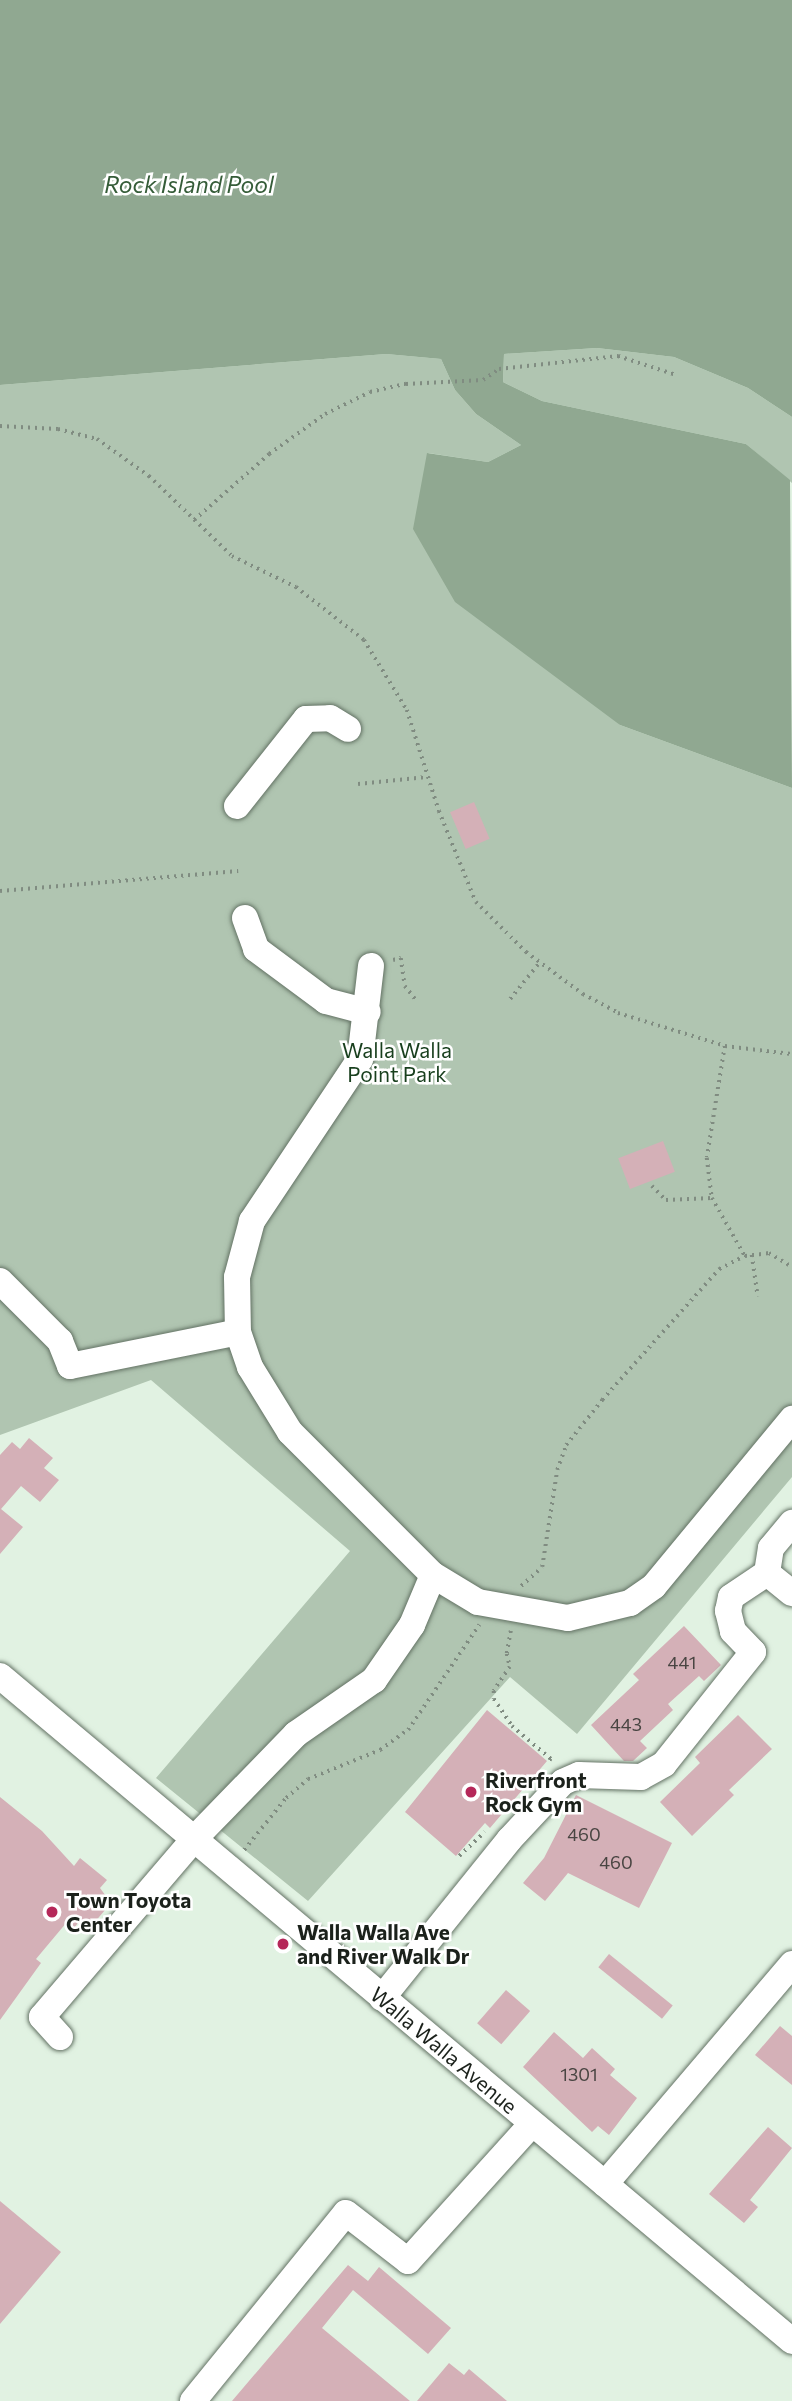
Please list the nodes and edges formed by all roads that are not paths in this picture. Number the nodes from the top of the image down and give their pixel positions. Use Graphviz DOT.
graph roads {
  1 [pos="348,729"];
  2 [pos="237,806"];
  3 [pos="244,918"];
  4 [pos="371,966"];
  5 [pos="368,1012"];
  6 [pos="0,1281"];
  7 [pos="238,1332"];
  8 [pos="792,1419"];
  9 [pos="792,1523"];
  10 [pos="767,1573"];
  11 [pos="433,1575"];
  12 [pos="792,1592"];
  13 [pos="0,1676"];
  14 [pos="193,1840"];
  15 [pos="792,1964"];
  16 [pos="382,1998"];
  17 [pos="60,2037"];
  18 [pos="532,2124"];
  19 [pos="605,2184"];
  20 [pos="790,2334"];
  21 [pos="193,2401"];
  1 -- 2 [label="street"];
  3 -- 5 [label="street"];
  4 -- 5 [label="street"];
  5 -- 7 [label="street"];
  6 -- 7 [label="street"];
  7 -- 11 [label="street"];
  8 -- 11 [label="street"];
  9 -- 10 [label="street"];
  10 -- 12 [label="street"];
  10 -- 16 [label="street"];
  11 -- 14 [label="street"];
  13 -- 14 [label="street, Walla Walla Avenue"];
  14 -- 16 [label="street, Walla Walla Avenue"];
  14 -- 17 [label="street"];
  15 -- 19 [label="street"];
  16 -- 18 [label="street, Walla Walla Avenue"];
  18 -- 19 [label="street, Walla Walla Avenue"];
  18 -- 21 [label="street"];
  19 -- 20 [label="street, Walla Walla Avenue"];
}
